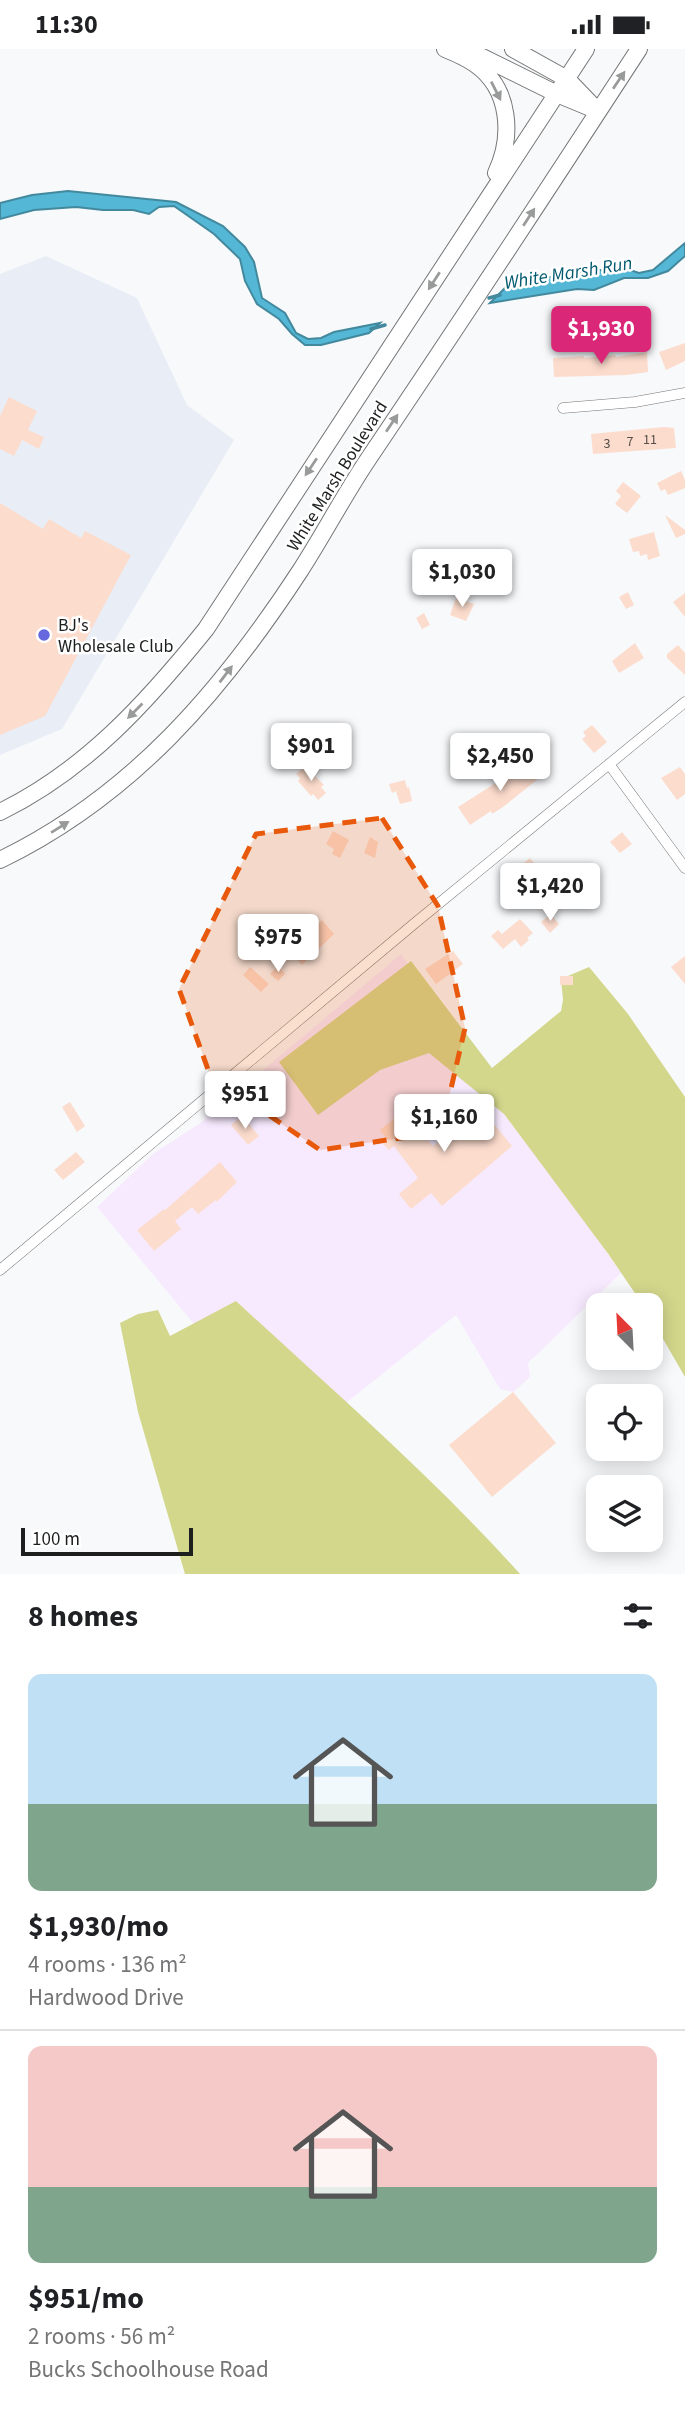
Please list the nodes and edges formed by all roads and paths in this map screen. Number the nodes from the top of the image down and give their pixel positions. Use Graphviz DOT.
graph roads {
  1 [pos="445,49"];
  2 [pos="465,49"];
  3 [pos="513,49"];
  4 [pos="586,49"];
  5 [pos="639,49"];
  6 [pos="567,79"];
  7 [pos="557,95"];
  8 [pos="598,111"];
  9 [pos="472,224"];
  10 [pos="685,393"];
  11 [pos="564,408"];
  12 [pos="685,702"];
  13 [pos="609,764"];
  14 [pos="0,812"];
  15 [pos="0,860"];
  16 [pos="685,868"];
  17 [pos="0,1270"];
  1 -- 9 [label="highway, one-way"];
  2 -- 7 [label="highway"];
  3 -- 6 [label="highway"];
  4 -- 6 [label="highway, White Marsh Boulevard"];
  8 -- 5 [label="highway, White Marsh Boulevard, one-way"];
  6 -- 7 [label="highway, White Marsh Boulevard"];
  6 -- 8 [label="highway"];
  7 -- 8 [label="highway"];
  7 -- 9 [label="highway, White Marsh Boulevard"];
  15 -- 8 [label="highway, White Marsh Boulevard, one-way"];
  9 -- 14 [label="highway, White Marsh Boulevard, one-way"];
  10 -- 11 [label="street"];
  12 -- 13 [label="street"];
  13 -- 16 [label="street"];
  13 -- 17 [label="street"];
}
